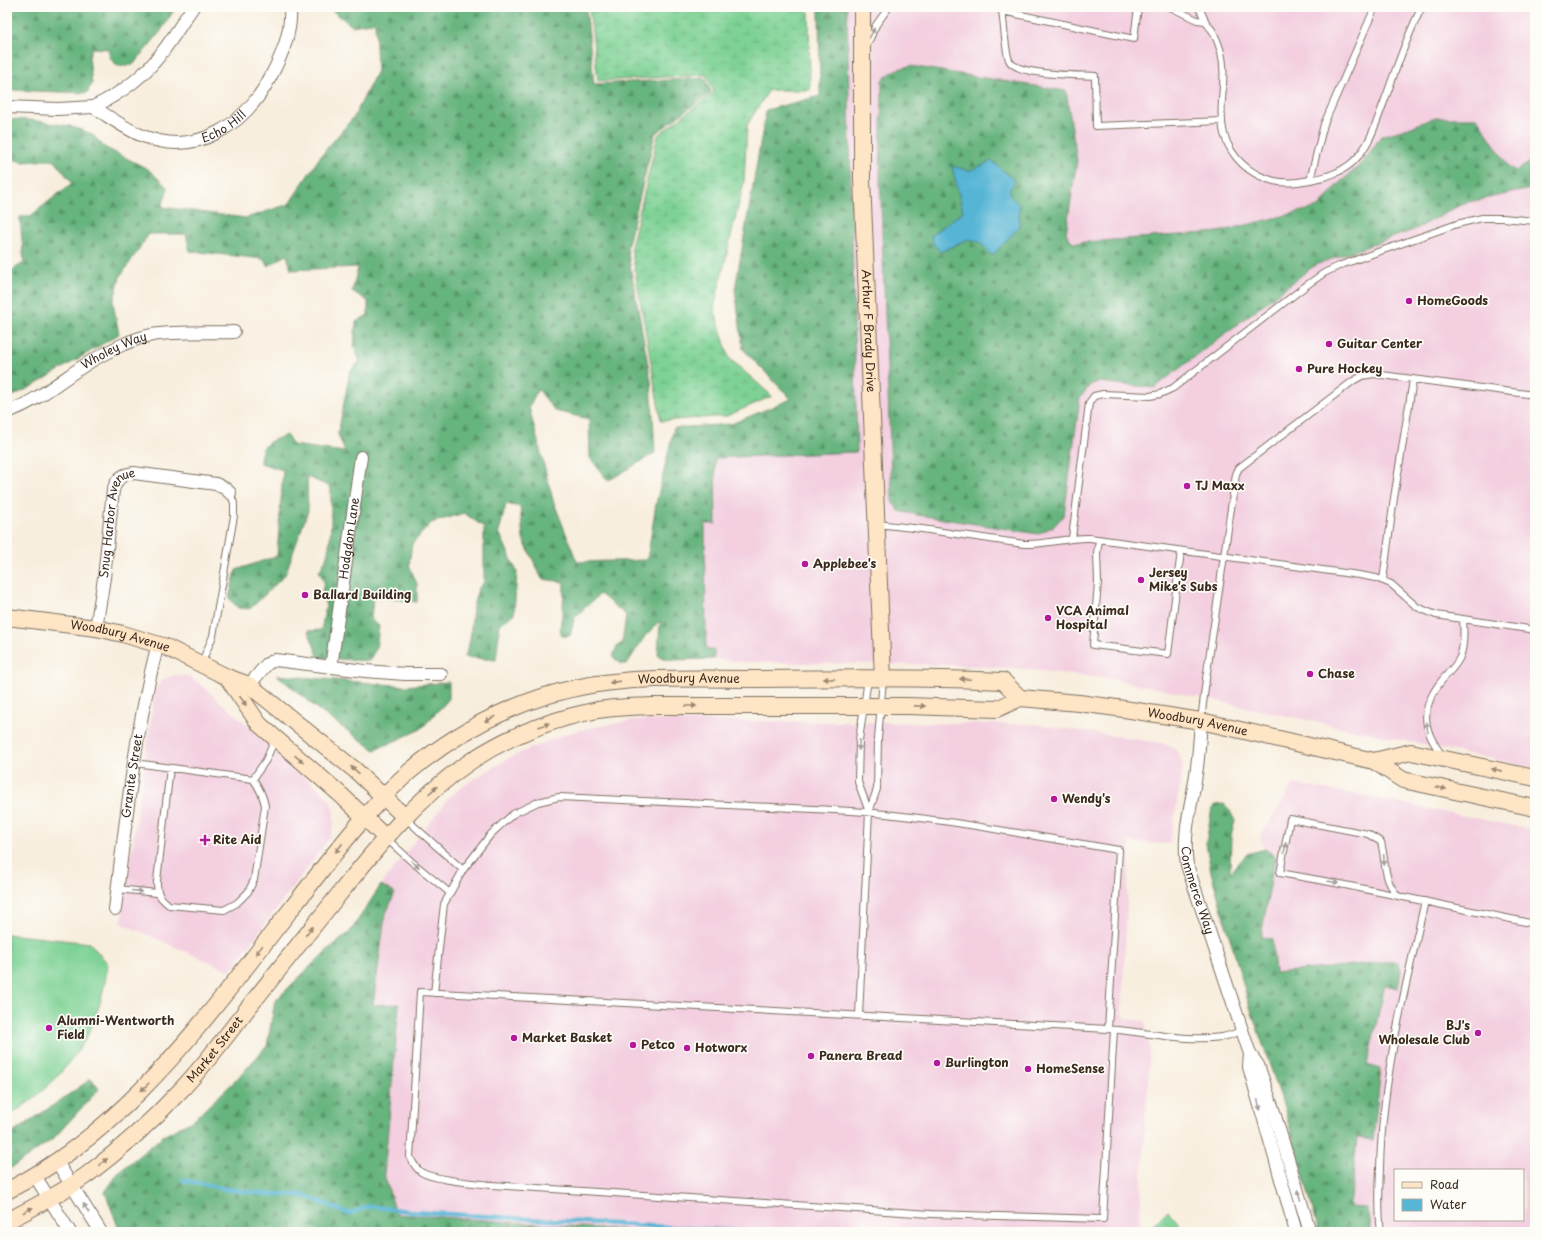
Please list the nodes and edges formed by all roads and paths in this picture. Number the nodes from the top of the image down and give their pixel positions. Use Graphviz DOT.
graph roads {
  1 [pos="193,7"];
  2 [pos="290,7"];
  3 [pos="862,7"];
  4 [pos="889,7"];
  5 [pos="1138,7"];
  6 [pos="1170,7"];
  7 [pos="1198,7"];
  8 [pos="1375,7"];
  9 [pos="1422,7"];
  10 [pos="1001,9"];
  11 [pos="1205,20"];
  12 [pos="862,61"];
  13 [pos="7,107"];
  14 [pos="94,107"];
  15 [pos="1222,121"];
  16 [pos="1310,180"];
  17 [pos="1535,220"];
  18 [pos="234,332"];
  19 [pos="1412,380"];
  20 [pos="1535,395"];
  21 [pos="7,412"];
  22 [pos="361,457"];
  23 [pos="230,493"];
  24 [pos="876,523"];
  25 [pos="1072,538"];
  26 [pos="1099,540"];
  27 [pos="1181,551"];
  28 [pos="1224,557"];
  29 [pos="1383,580"];
  30 [pos="7,617"];
  31 [pos="1463,620"];
  32 [pos="96,628"];
  33 [pos="1535,630"];
  34 [pos="158,644"];
  35 [pos="201,664"];
  36 [pos="331,667"];
  37 [pos="441,674"];
  38 [pos="227,677"];
  39 [pos="876,679"];
  40 [pos="249,686"];
  41 [pos="1020,698"];
  42 [pos="864,706"];
  43 [pos="881,706"];
  44 [pos="1201,721"];
  45 [pos="276,738"];
  46 [pos="1447,760"];
  47 [pos="1374,761"];
  48 [pos="134,763"];
  49 [pos="170,768"];
  50 [pos="1535,778"];
  51 [pos="253,779"];
  52 [pos="383,797"];
  53 [pos="1535,808"];
  54 [pos="869,812"];
  55 [pos="364,817"];
  56 [pos="405,817"];
  57 [pos="386,838"];
  58 [pos="463,870"];
  59 [pos="117,889"];
  60 [pos="157,893"];
  61 [pos="450,893"];
  62 [pos="1398,896"];
  63 [pos="1425,901"];
  64 [pos="115,909"];
  65 [pos="1535,924"];
  66 [pos="434,993"];
  67 [pos="859,1015"];
  68 [pos="1111,1029"];
  69 [pos="1242,1030"];
  70 [pos="1250,1054"];
  71 [pos="57,1162"];
  72 [pos="35,1176"];
  73 [pos="71,1185"];
  74 [pos="7,1191"];
  75 [pos="49,1198"];
  76 [pos="7,1221"];
  77 [pos="70,1232"];
  78 [pos="101,1232"];
  79 [pos="1296,1232"];
  80 [pos="1310,1232"];
  81 [pos="1381,1232"];
  1 -- 14 [label="street"];
  2 -- 14 [label="street, Echo Hill"];
  3 -- 12 [label="main road, Arthur F Brady Drive"];
  12 -- 4 [label="lane, one-way"];
  5 -- 10 [label="lane"];
  6 -- 11 [label="lane"];
  7 -- 11 [label="lane"];
  8 -- 16 [label="lane"];
  9 -- 16 [label="lane"];
  10 -- 15 [label="lane"];
  11 -- 15 [label="lane"];
  12 -- 24 [label="main road, Arthur F Brady Drive"];
  13 -- 14 [label="street"];
  15 -- 16 [label="lane"];
  17 -- 25 [label="lane"];
  18 -- 21 [label="street, Wholey Way"];
  19 -- 20 [label="lane"];
  19 -- 28 [label="lane"];
  19 -- 29 [label="lane"];
  22 -- 36 [label="street, Hodgdon Lane"];
  23 -- 32 [label="street, Snug Harbor Avenue"];
  23 -- 35 [label="lane"];
  24 -- 25 [label="lane"];
  24 -- 39 [label="main road, Arthur F Brady Drive"];
  25 -- 26 [label="lane"];
  26 -- 27 [label="lane"];
  26 -- 27 [label="lane"];
  27 -- 28 [label="lane"];
  28 -- 29 [label="lane"];
  28 -- 44 [label="lane"];
  29 -- 31 [label="lane"];
  30 -- 32 [label="main road, Woodbury Avenue"];
  31 -- 33 [label="lane"];
  46 -- 31 [label="lane, one-way"];
  32 -- 34 [label="main road, Woodbury Avenue"];
  34 -- 35 [label="main road, Woodbury Avenue"];
  34 -- 48 [label="street, Granite Street"];
  35 -- 38 [label="main road, Woodbury Avenue"];
  36 -- 37 [label="street"];
  36 -- 40 [label="street"];
  38 -- 40 [label="main road, Woodbury Avenue"];
  38 -- 45 [label="main road, Woodbury Avenue, one-way"];
  41 -- 39 [label="main road, Woodbury Avenue, one-way"];
  39 -- 42 [label="lane"];
  39 -- 43 [label="lane"];
  39 -- 52 [label="main road, Woodbury Avenue, one-way"];
  52 -- 40 [label="main road, Woodbury Avenue, one-way"];
  43 -- 41 [label="main road, one-way"];
  41 -- 44 [label="main road, Woodbury Avenue"];
  42 -- 43 [label="main road"];
  42 -- 54 [label="lane, one-way"];
  56 -- 42 [label="main road, one-way"];
  43 -- 54 [label="lane"];
  44 -- 47 [label="main road, Woodbury Avenue"];
  44 -- 69 [label="street, Commerce Way"];
  45 -- 51 [label="lane"];
  45 -- 55 [label="main road, Woodbury Avenue, one-way"];
  46 -- 47 [label="main road, Woodbury Avenue"];
  50 -- 46 [label="main road, Woodbury Avenue, one-way"];
  47 -- 53 [label="main road, Woodbury Avenue, one-way"];
  48 -- 49 [label="lane"];
  48 -- 59 [label="street, Granite Street"];
  49 -- 51 [label="lane"];
  49 -- 60 [label="lane"];
  51 -- 60 [label="lane"];
  52 -- 55 [label="main road, Woodbury Avenue"];
  52 -- 56 [label="main road, Woodbury Avenue"];
  54 -- 58 [label="lane"];
  54 -- 67 [label="lane"];
  54 -- 68 [label="lane"];
  55 -- 57 [label="main road, Woodbury Avenue"];
  55 -- 71 [label="main road, one-way"];
  56 -- 57 [label="main road"];
  56 -- 58 [label="lane"];
  57 -- 61 [label="lane, one-way"];
  73 -- 57 [label="main road, Market Street, one-way"];
  58 -- 61 [label="lane"];
  59 -- 60 [label="lane, one-way"];
  59 -- 64 [label="street, Granite Street"];
  61 -- 66 [label="lane"];
  62 -- 62 [label="lane"];
  62 -- 63 [label="lane"];
  63 -- 65 [label="lane"];
  63 -- 81 [label="lane"];
  66 -- 67 [label="lane"];
  66 -- 68 [label="lane"];
  67 -- 68 [label="lane"];
  68 -- 69 [label="lane"];
  69 -- 70 [label="street, Commerce Way"];
  70 -- 79 [label="street, Commerce Way, one-way"];
  80 -- 70 [label="street, Commerce Way, one-way"];
  71 -- 72 [label="main road"];
  71 -- 73 [label="street"];
  72 -- 74 [label="main road"];
  72 -- 75 [label="street"];
  73 -- 75 [label="main road, Market Street"];
  78 -- 73 [label="street, one-way"];
  76 -- 75 [label="main road, Market Street, one-way"];
  75 -- 77 [label="street"];
}
